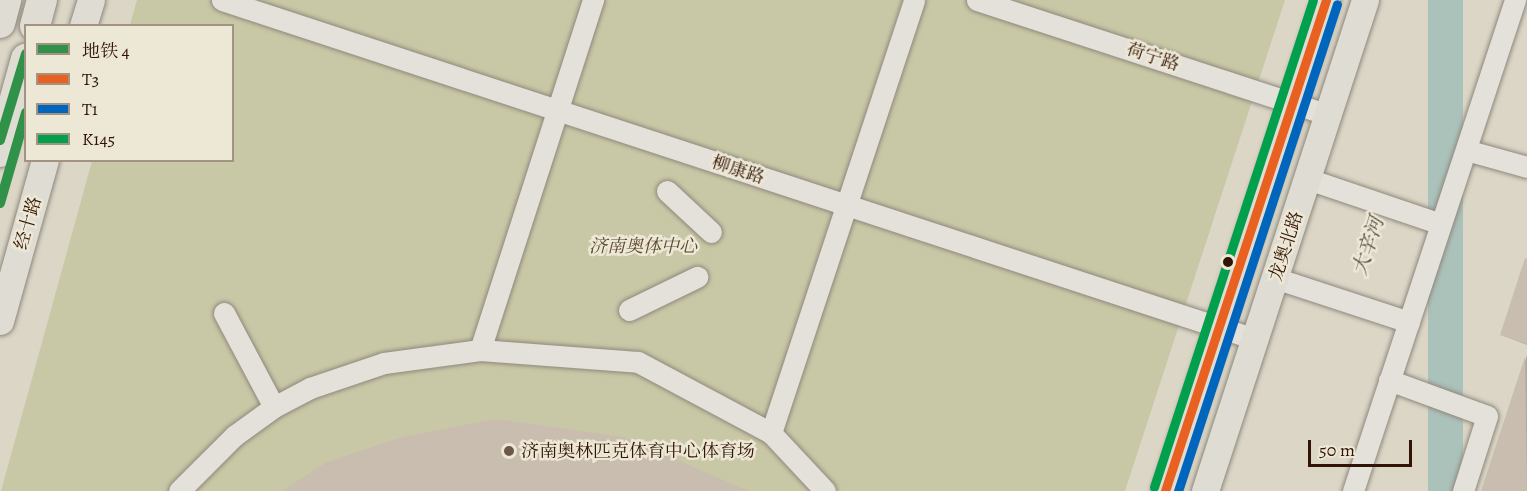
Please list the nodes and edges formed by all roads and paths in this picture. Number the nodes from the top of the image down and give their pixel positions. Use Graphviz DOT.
graph roads {
  1 [pos="6,0"];
  2 [pos="42,0"];
  3 [pos="91,0"];
  4 [pos="222,0"];
  5 [pos="593,0"];
  6 [pos="914,0"];
  7 [pos="977,0"];
  8 [pos="1326,0"];
  9 [pos="1365,0"];
  10 [pos="1515,0"];
  11 [pos="0,23"];
  12 [pos="36,24"];
  13 [pos="84,24"];
  14 [pos="24,66"];
  15 [pos="1293,102"];
  16 [pos="557,110"];
  17 [pos="1328,115"];
  18 [pos="1466,150"];
  19 [pos="0,152"];
  20 [pos="44,162"];
  21 [pos="1527,167"];
  22 [pos="1308,179"];
  23 [pos="667,191"];
  24 [pos="844,204"];
  25 [pos="1441,224"];
  26 [pos="710,231"];
  27 [pos="694,278"];
  28 [pos="1275,278"];
  29 [pos="628,310"];
  30 [pos="224,313"];
  31 [pos="0,321"];
  32 [pos="1409,322"];
  33 [pos="1219,328"];
  34 [pos="1255,339"];
  35 [pos="480,350"];
  36 [pos="1389,380"];
  37 [pos="274,407"];
  38 [pos="771,433"];
  39 [pos="179,491"];
  40 [pos="825,491"];
  41 [pos="1165,491"];
  42 [pos="1205,491"];
  43 [pos="1353,491"];
  44 [pos="1463,491"];
  1 -- 11 [label="highway"];
  2 -- 12 [label="highway"];
  3 -- 13 [label="main road"];
  4 -- 16 [label="street, 柳康路"];
  5 -- 16 [label="street"];
  6 -- 24 [label="street"];
  7 -- 15 [label="street, 荷宁路"];
  8 -- 15 [label="main road"];
  9 -- 17 [label="main road, 龙奥北路"];
  10 -- 18 [label="street"];
  14 -- 19 [label="highway"];
  15 -- 17 [label="street, 荷宁路"];
  15 -- 33 [label="main road"];
  16 -- 24 [label="street, 柳康路"];
  16 -- 35 [label="street"];
  17 -- 22 [label="main road, 龙奥北路"];
  18 -- 21 [label="street"];
  18 -- 25 [label="street"];
  20 -- 31 [label="main road, 经十路"];
  22 -- 25 [label="street"];
  22 -- 28 [label="main road, 龙奥北路"];
  23 -- 26 [label="street"];
  24 -- 33 [label="street, 柳康路"];
  24 -- 38 [label="street"];
  25 -- 32 [label="street"];
  27 -- 29 [label="street"];
  28 -- 32 [label="street"];
  28 -- 34 [label="main road, 龙奥北路"];
  30 -- 37 [label="street"];
  32 -- 36 [label="street"];
  33 -- 34 [label="street, 柳康路"];
  33 -- 41 [label="main road"];
  34 -- 42 [label="main road, 龙奥北路"];
  35 -- 37 [label="street"];
  35 -- 38 [label="street"];
  36 -- 43 [label="street"];
  36 -- 44 [label="street"];
  37 -- 39 [label="street"];
  38 -- 40 [label="street"];
}
